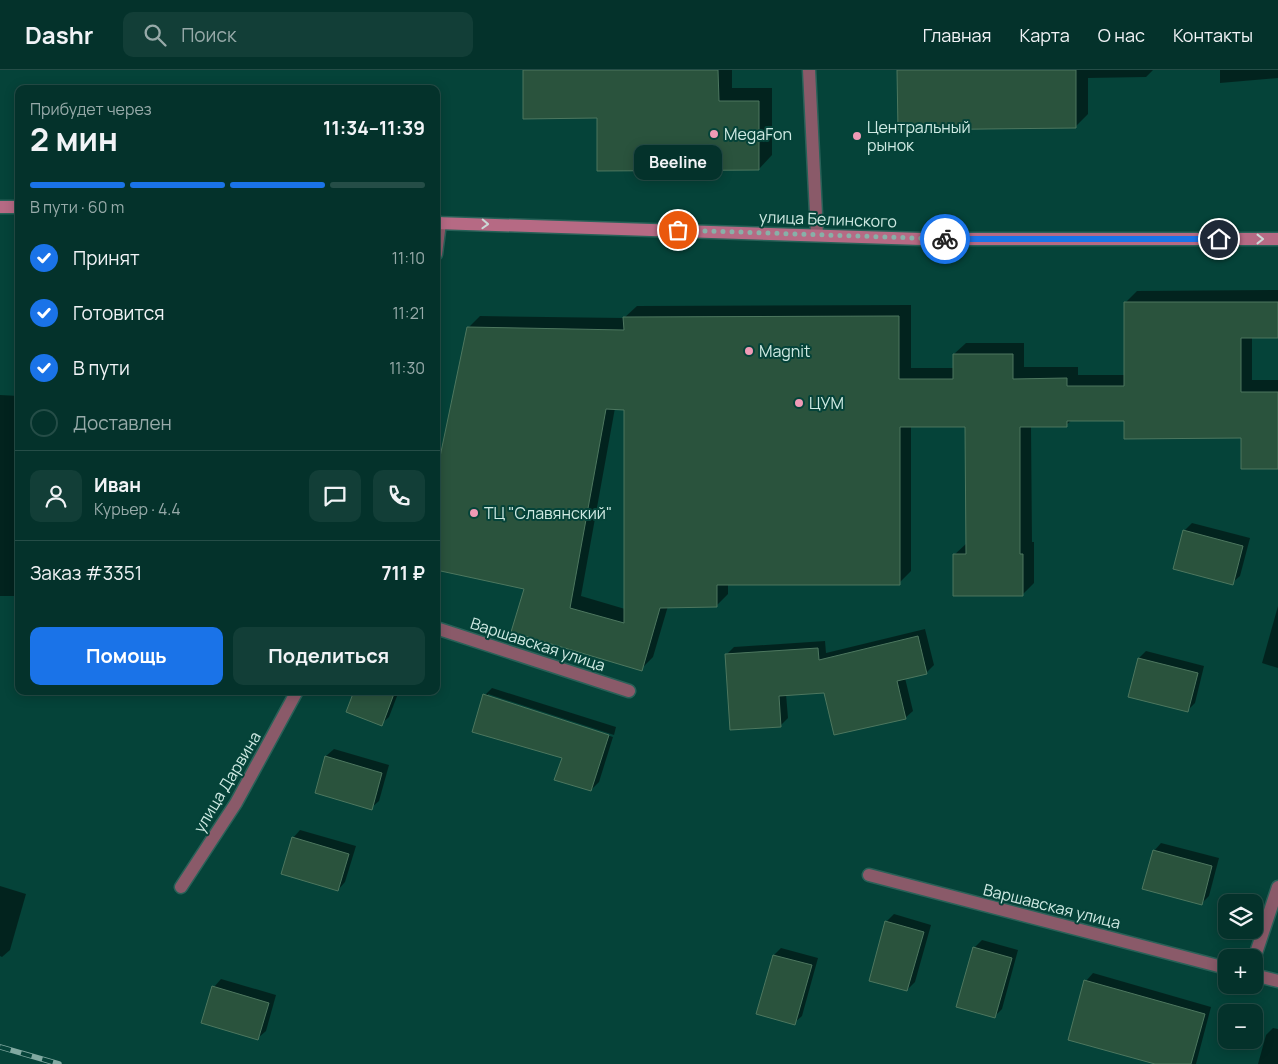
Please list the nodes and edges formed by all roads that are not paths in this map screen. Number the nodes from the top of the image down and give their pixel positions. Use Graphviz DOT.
graph roads {
  1 [pos="809,70"];
  2 [pos="0,207"];
  3 [pos="15,207"];
  4 [pos="440,223"];
  5 [pos="817,235"];
  6 [pos="1278,239"];
  7 [pos="440,629"];
  8 [pos="629,691"];
  9 [pos="295,695"];
  10 [pos="869,876"];
  11 [pos="181,887"];
  12 [pos="1278,887"];
  13 [pos="1257,949"];
  14 [pos="1218,966"];
  15 [pos="1263,977"];
  16 [pos="1278,981"];
  1 -- 5 [label="street"];
  2 -- 3 [label="street"];
  4 -- 5 [label="street, улица Белинского, one-way"];
  5 -- 6 [label="street, улица Белинского, one-way"];
  7 -- 8 [label="street, Варшавская улица"];
  9 -- 11 [label="street, улица Дарвина"];
  10 -- 14 [label="street, Варшавская улица"];
  12 -- 13 [label="street"];
  15 -- 16 [label="street"];
}
